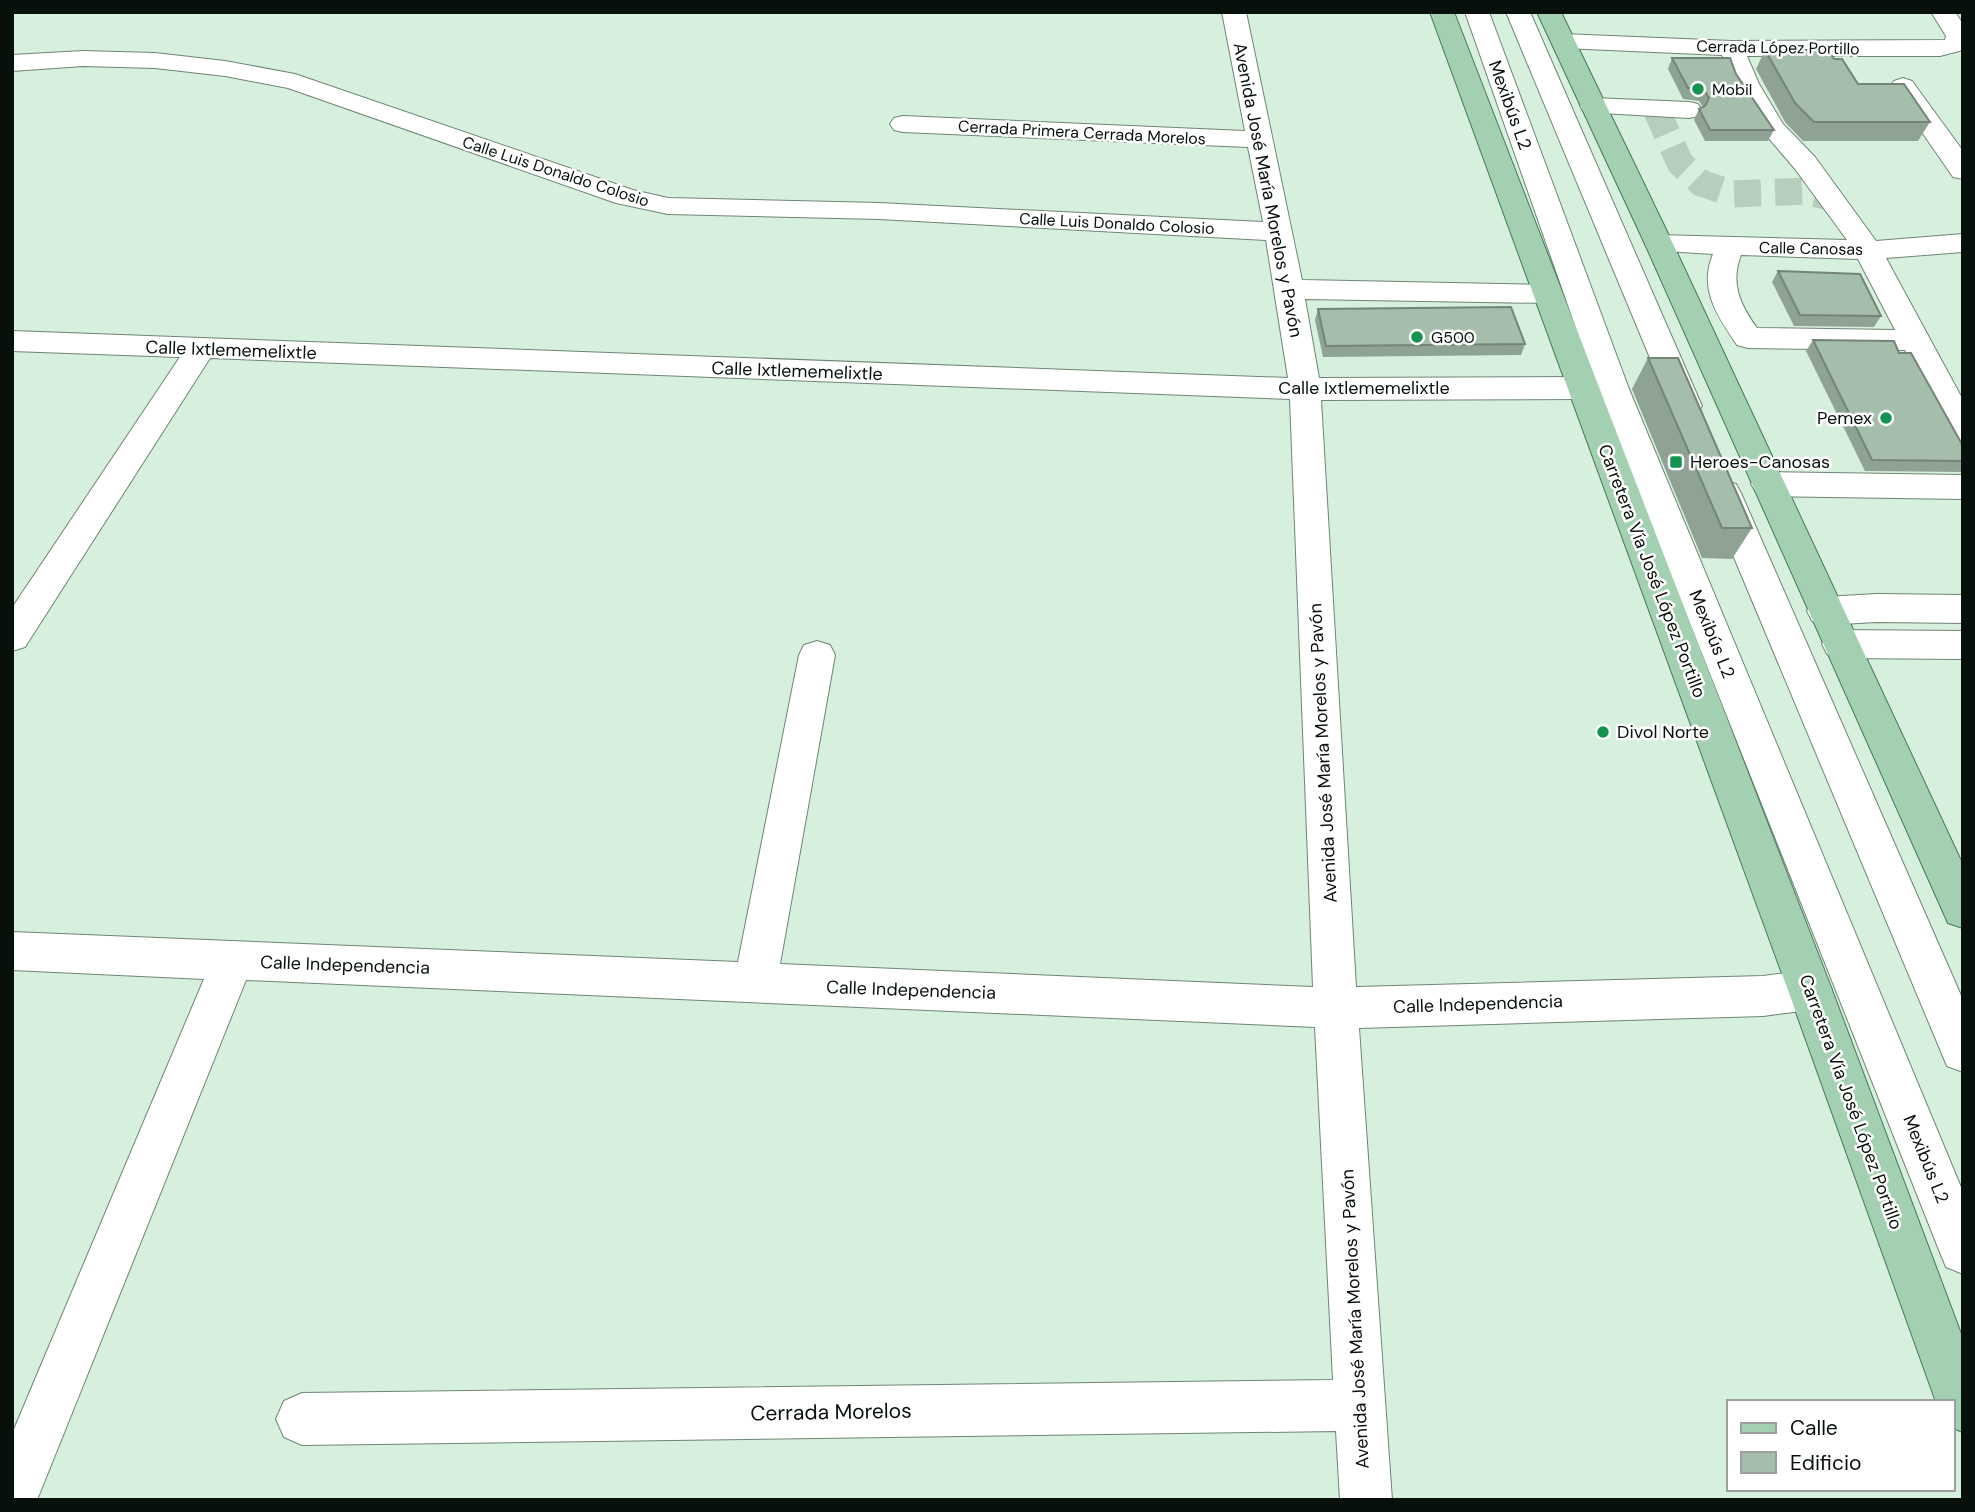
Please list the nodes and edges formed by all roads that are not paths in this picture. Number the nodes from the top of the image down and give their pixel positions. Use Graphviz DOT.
graph roads {
  1 [pos="1234,12"];
  2 [pos="1442,12"];
  3 [pos="1476,12"];
  4 [pos="1518,12"];
  5 [pos="1944,12"];
  6 [pos="1556,27"];
  7 [pos="1732,48"];
  8 [pos="12,63"];
  9 [pos="1903,86"];
  10 [pos="1593,106"];
  11 [pos="1729,109"];
  12 [pos="1689,110"];
  13 [pos="1761,110"];
  14 [pos="903,124"];
  15 [pos="1260,140"];
  16 [pos="1963,171"];
  17 [pos="1279,232"];
  18 [pos="1963,243"];
  19 [pos="1659,244"];
  20 [pos="1731,246"];
  21 [pos="1868,250"];
  22 [pos="1287,289"];
  23 [pos="1548,294"];
  24 [pos="1915,340"];
  25 [pos="12,341"];
  26 [pos="201,349"];
  27 [pos="1582,388"];
  28 [pos="1305,389"];
  29 [pos="1963,430"];
  30 [pos="1768,484"];
  31 [pos="1963,487"];
  32 [pos="1963,609"];
  33 [pos="1825,611"];
  34 [pos="12,637"];
  35 [pos="1840,644"];
  36 [pos="1963,645"];
  37 [pos="817,655"];
  38 [pos="1963,910"];
  39 [pos="12,951"];
  40 [pos="233,961"];
  41 [pos="755,983"];
  42 [pos="1810,990"];
  43 [pos="1336,1008"];
  44 [pos="1963,1051"];
  45 [pos="1963,1250"];
  46 [pos="1360,1405"];
  47 [pos="1963,1406"];
  48 [pos="302,1419"];
  49 [pos="12,1497"];
  50 [pos="1366,1500"];
  1 -- 15 [label="street, Avenida José María Morelos y Pavón"];
  2 -- 23 [label="main road, Carretera Vía José López Portillo"];
  3 -- 45 [label="street, Mexibús L2"];
  4 -- 44 [label="street"];
  5 -- 7 [label="street, Cerrada López Portillo"];
  6 -- 7 [label="street, Cerrada López Portillo"];
  6 -- 10 [label="main road"];
  7 -- 13 [label="street"];
  8 -- 17 [label="street, Calle Luis Donaldo Colosio"];
  9 -- 16 [label="street"];
  10 -- 12 [label="street"];
  10 -- 19 [label="main road"];
  11 -- 13 [label="street"];
  13 -- 21 [label="street"];
  14 -- 15 [label="street, Cerrada Primera Cerrada Morelos"];
  15 -- 17 [label="street, Avenida José María Morelos y Pavón"];
  17 -- 22 [label="street, Avenida José María Morelos y Pavón"];
  18 -- 21 [label="street, Calle Canosas"];
  19 -- 20 [label="street, Calle Canosas"];
  19 -- 30 [label="main road"];
  20 -- 21 [label="street, Calle Canosas"];
  20 -- 24 [label="street"];
  21 -- 24 [label="street"];
  22 -- 23 [label="street"];
  22 -- 28 [label="street, Avenida José María Morelos y Pavón"];
  23 -- 27 [label="main road, Carretera Vía José López Portillo"];
  24 -- 29 [label="street"];
  25 -- 26 [label="street, Calle Ixtlememelixtle"];
  26 -- 28 [label="street, Calle Ixtlememelixtle"];
  26 -- 34 [label="street"];
  27 -- 28 [label="street, Calle Ixtlememelixtle"];
  27 -- 42 [label="main road, Carretera Vía José López Portillo"];
  28 -- 43 [label="street, Avenida José María Morelos y Pavón"];
  30 -- 31 [label="street"];
  30 -- 33 [label="main road"];
  32 -- 33 [label="street"];
  33 -- 35 [label="main road"];
  35 -- 36 [label="street"];
  35 -- 38 [label="main road"];
  37 -- 41 [label="street"];
  39 -- 40 [label="street, Calle Independencia"];
  40 -- 41 [label="street, Calle Independencia"];
  40 -- 49 [label="street"];
  41 -- 43 [label="street, Calle Independencia"];
  42 -- 43 [label="street, Calle Independencia"];
  42 -- 47 [label="main road, Carretera Vía José López Portillo"];
  43 -- 46 [label="street, Avenida José María Morelos y Pavón"];
  46 -- 48 [label="street, Cerrada Morelos"];
  46 -- 50 [label="street, Avenida José María Morelos y Pavón"];
}
